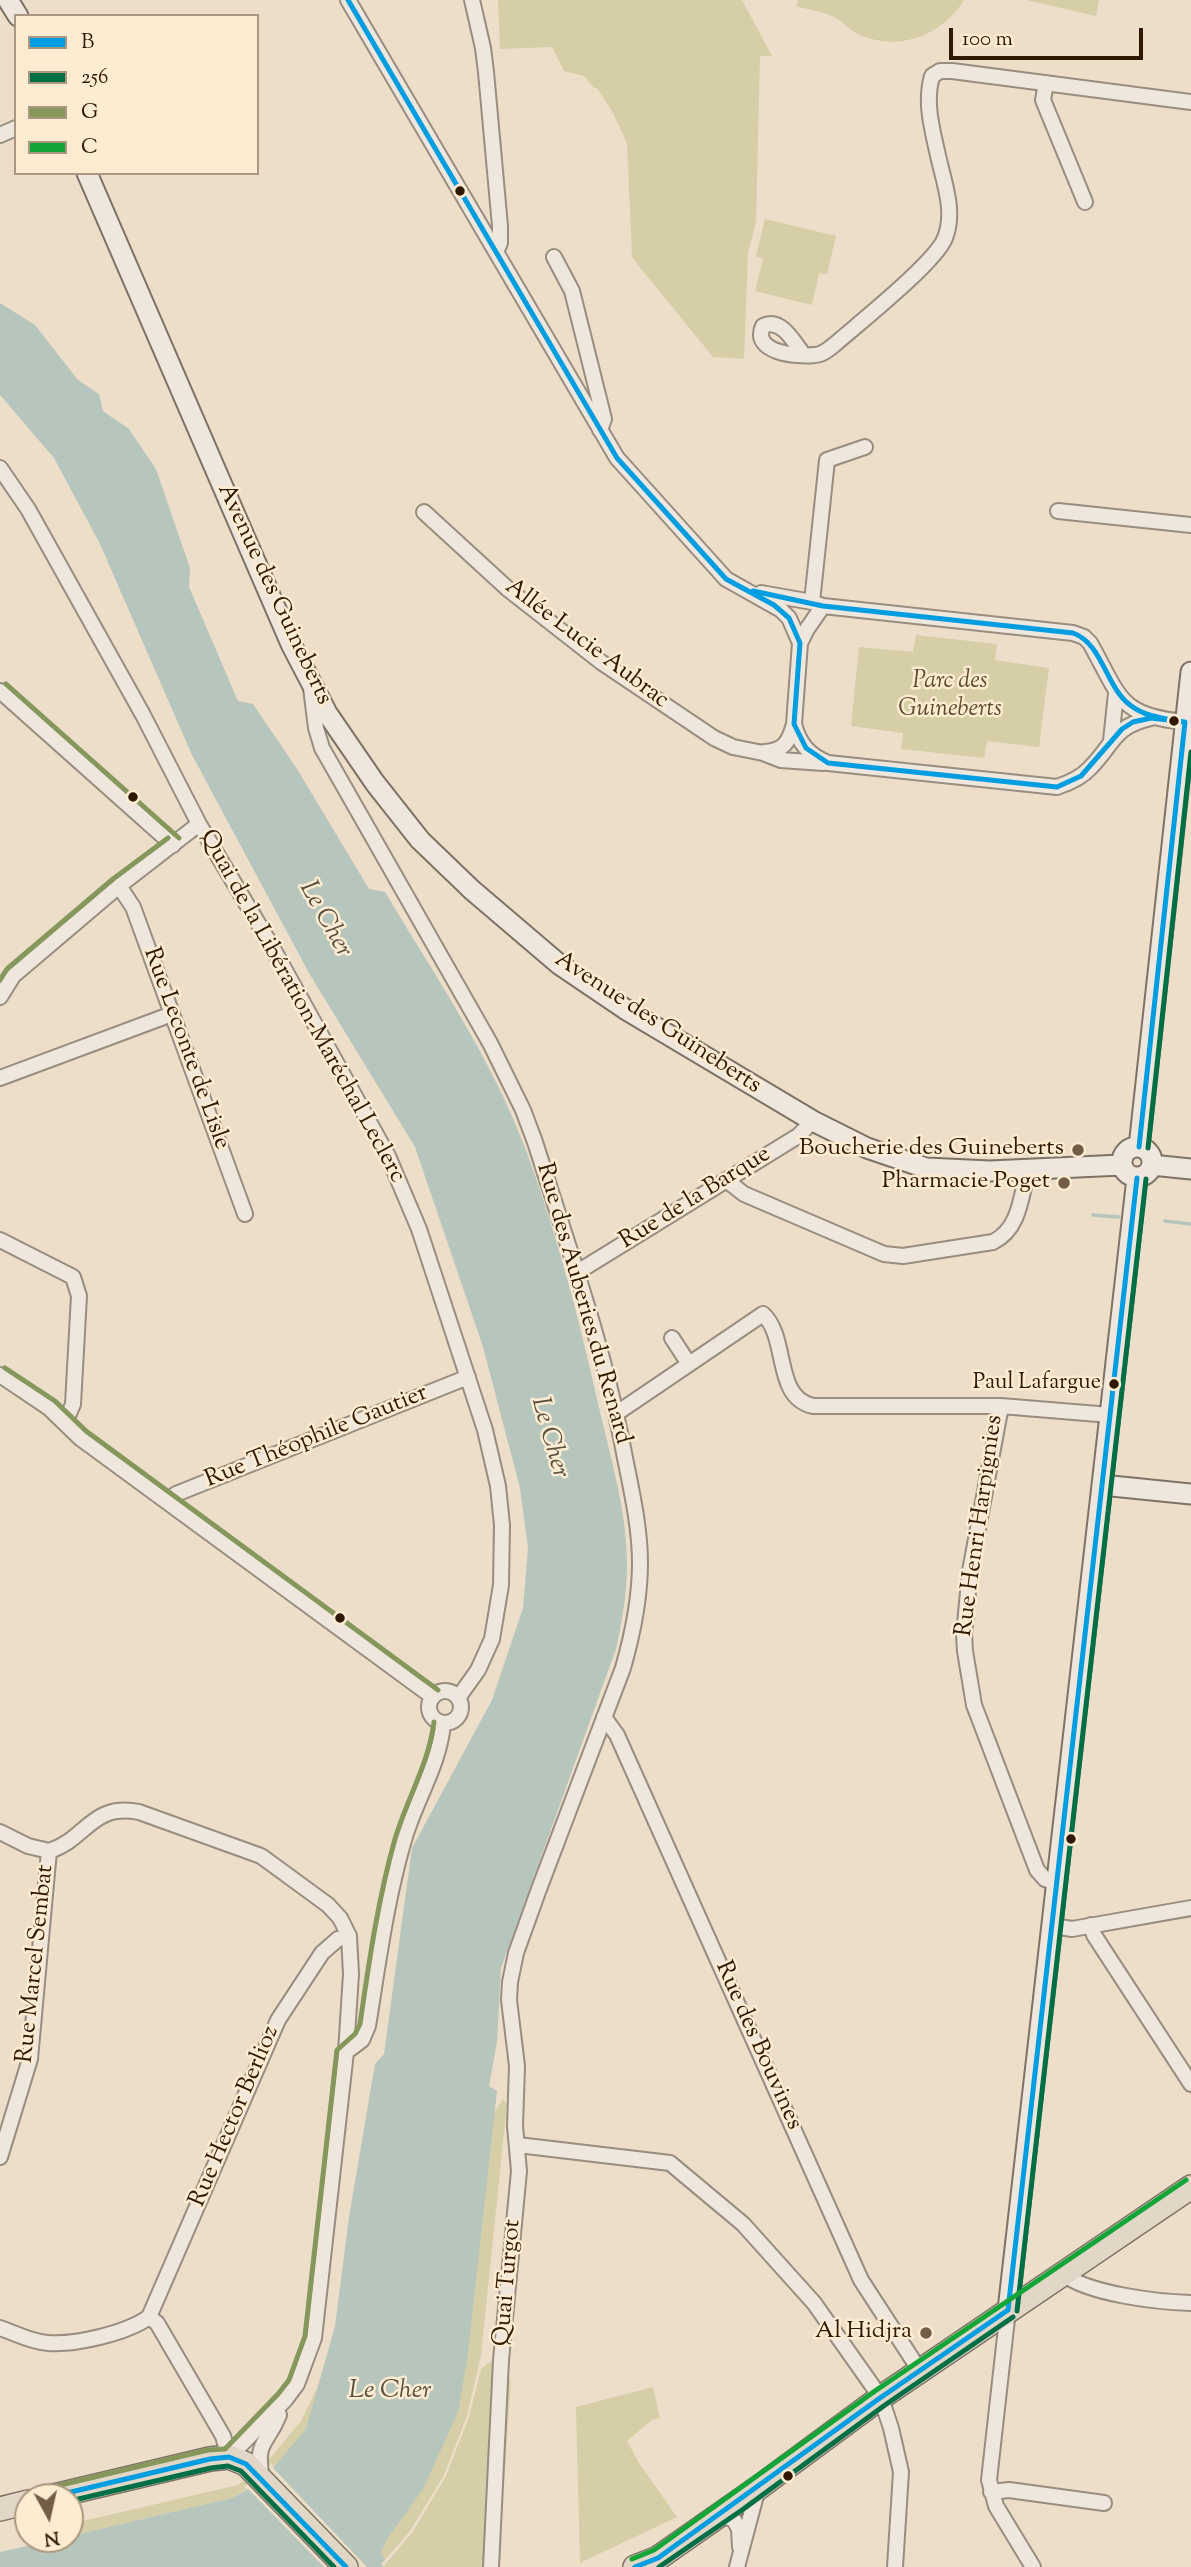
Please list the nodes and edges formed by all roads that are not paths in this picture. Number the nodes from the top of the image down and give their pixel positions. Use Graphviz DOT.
graph roads {
  1 [pos="348,0"];
  2 [pos="472,0"];
  3 [pos="1045,83"];
  4 [pos="1191,102"];
  5 [pos="88,175"];
  6 [pos="1085,202"];
  7 [pos="496,252"];
  8 [pos="554,257"];
  9 [pos="803,354"];
  10 [pos="600,430"];
  11 [pos="865,447"];
  12 [pos="0,468"];
  13 [pos="1058,511"];
  14 [pos="424,512"];
  15 [pos="1191,525"];
  16 [pos="746,590"];
  17 [pos="817,604"];
  18 [pos="800,643"];
  19 [pos="1191,672"];
  20 [pos="311,684"];
  21 [pos="0,691"];
  22 [pos="1116,693"];
  23 [pos="1151,718"];
  24 [pos="1185,722"];
  25 [pos="794,724"];
  26 [pos="1111,741"];
  27 [pos="763,753"];
  28 [pos="828,763"];
  29 [pos="199,824"];
  30 [pos="173,845"];
  31 [pos="120,886"];
  32 [pos="0,997"];
  33 [pos="172,1014"];
  34 [pos="0,1079"];
  35 [pos="813,1121"];
  36 [pos="1139,1147"];
  37 [pos="1122,1165"];
  38 [pos="1152,1165"];
  39 [pos="1028,1169"];
  40 [pos="1191,1169"];
  41 [pos="1137,1178"];
  42 [pos="726,1180"];
  43 [pos="245,1214"];
  44 [pos="0,1240"];
  45 [pos="576,1273"];
  46 [pos="671,1338"];
  47 [pos="689,1364"];
  48 [pos="0,1375"];
  49 [pos="468,1377"];
  50 [pos="1001,1406"];
  51 [pos="617,1413"];
  52 [pos="1110,1415"];
  53 [pos="65,1423"];
  54 [pos="1102,1485"];
  55 [pos="1191,1494"];
  56 [pos="168,1501"];
  57 [pos="433,1698"];
  58 [pos="458,1698"];
  59 [pos="604,1717"];
  60 [pos="443,1723"];
  61 [pos="0,1832"];
  62 [pos="49,1851"];
  63 [pos="1058,1884"];
  64 [pos="1191,1908"];
  65 [pos="1091,1925"];
  66 [pos="1053,1926"];
  67 [pos="349,1936"];
  68 [pos="509,2000"];
  69 [pos="345,2052"];
  70 [pos="1191,2084"];
  71 [pos="518,2145"];
  72 [pos="0,2157"];
  73 [pos="1191,2186"];
  74 [pos="1062,2273"];
  75 [pos="1191,2303"];
  76 [pos="1008,2310"];
  77 [pos="149,2317"];
  78 [pos="0,2328"];
  79 [pos="920,2371"];
  80 [pos="880,2398"];
  81 [pos="285,2400"];
  82 [pos="229,2457"];
  83 [pos="257,2470"];
  84 [pos="990,2486"];
  85 [pos="758,2488"];
  86 [pos="84,2489"];
  87 [pos="1104,2503"];
  88 [pos="716,2516"];
  89 [pos="738,2565"];
  90 [pos="346,2567"];
  91 [pos="491,2567"];
  92 [pos="635,2567"];
  93 [pos="895,2567"];
  94 [pos="1033,2567"];
  1 -- 7 [label="street"];
  2 -- 7 [label="street"];
  3 -- 4 [label="street"];
  3 -- 6 [label="street"];
  3 -- 9 [label="street"];
  5 -- 20 [label="main road, Avenue des Guineberts"];
  7 -- 10 [label="street"];
  8 -- 10 [label="street"];
  10 -- 16 [label="street"];
  11 -- 17 [label="street"];
  12 -- 29 [label="street, Quai de la Libération-Maréchal Leclerc"];
  13 -- 15 [label="street"];
  14 -- 27 [label="street, Allée Lucie Aubrac"];
  16 -- 17 [label="street"];
  16 -- 18 [label="street"];
  17 -- 18 [label="street"];
  17 -- 22 [label="street"];
  18 -- 25 [label="street"];
  19 -- 24 [label="main road"];
  20 -- 35 [label="main road, Avenue des Guineberts"];
  20 -- 45 [label="street, Rue des Auberies du Renard"];
  21 -- 30 [label="street"];
  22 -- 23 [label="street"];
  22 -- 26 [label="street"];
  23 -- 24 [label="street"];
  23 -- 26 [label="street, Allée Lucie Aubrac"];
  24 -- 36 [label="main road"];
  25 -- 27 [label="street"];
  25 -- 28 [label="street"];
  26 -- 28 [label="street, Allée Lucie Aubrac"];
  27 -- 28 [label="street, Allée Lucie Aubrac"];
  29 -- 30 [label="street"];
  29 -- 49 [label="street, Quai de la Libération-Maréchal Leclerc"];
  30 -- 31 [label="street"];
  31 -- 32 [label="street"];
  31 -- 33 [label="street, Rue Leconte de Lisle"];
  33 -- 34 [label="street"];
  33 -- 43 [label="street, Rue Leconte de Lisle"];
  35 -- 39 [label="main road, Avenue des Guineberts"];
  35 -- 42 [label="street, Rue de la Barque"];
  36 -- 37 [label="main road"];
  36 -- 38 [label="main road"];
  37 -- 39 [label="main road, Avenue des Guineberts"];
  37 -- 41 [label="main road"];
  38 -- 40 [label="main road"];
  38 -- 41 [label="main road"];
  39 -- 42 [label="street"];
  41 -- 52 [label="main road"];
  42 -- 45 [label="street, Rue de la Barque"];
  44 -- 53 [label="street"];
  45 -- 51 [label="street, Rue des Auberies du Renard"];
  46 -- 47 [label="street"];
  47 -- 50 [label="street, Rue Henri Harpignies"];
  47 -- 51 [label="street, Rue Henri Harpignies"];
  48 -- 53 [label="street"];
  49 -- 56 [label="street, Rue Théophile Gautier"];
  49 -- 58 [label="street, Quai de la Libération-Maréchal Leclerc"];
  50 -- 52 [label="street"];
  50 -- 63 [label="street, Rue Henri Harpignies"];
  51 -- 59 [label="street, Rue des Auberies du Renard"];
  52 -- 54 [label="main road"];
  53 -- 56 [label="street"];
  54 -- 55 [label="main road"];
  54 -- 63 [label="main road"];
  56 -- 57 [label="street"];
  57 -- 58 [label="street"];
  57 -- 60 [label="street"];
  58 -- 60 [label="street, Quai de la Libération-Maréchal Leclerc"];
  59 -- 68 [label="street, Rue des Auberies du Renard"];
  59 -- 79 [label="street, Rue des Bouvines"];
  60 -- 69 [label="street, Quai de la Libération-Maréchal Leclerc"];
  61 -- 62 [label="street"];
  62 -- 67 [label="street"];
  62 -- 72 [label="street, Rue Marcel Sembat"];
  63 -- 66 [label="main road"];
  64 -- 65 [label="street"];
  65 -- 66 [label="street"];
  65 -- 70 [label="street"];
  66 -- 76 [label="main road"];
  67 -- 69 [label="street"];
  67 -- 77 [label="street, Rue Hector Berlioz"];
  68 -- 71 [label="street, Quai Turgot"];
  69 -- 81 [label="street"];
  71 -- 80 [label="street"];
  71 -- 91 [label="street, Quai Turgot"];
  73 -- 74 [label="main road"];
  74 -- 75 [label="street"];
  74 -- 76 [label="main road"];
  76 -- 79 [label="main road"];
  76 -- 84 [label="street"];
  77 -- 78 [label="street"];
  77 -- 82 [label="street"];
  79 -- 80 [label="main road"];
  80 -- 85 [label="main road"];
  80 -- 93 [label="street"];
  81 -- 82 [label="street"];
  81 -- 83 [label="street"];
  82 -- 83 [label="main road"];
  82 -- 86 [label="main road"];
  83 -- 90 [label="main road"];
  84 -- 87 [label="street"];
  84 -- 94 [label="street"];
  85 -- 88 [label="main road"];
  85 -- 89 [label="street"];
  88 -- 89 [label="street"];
  88 -- 92 [label="main road"];
}
